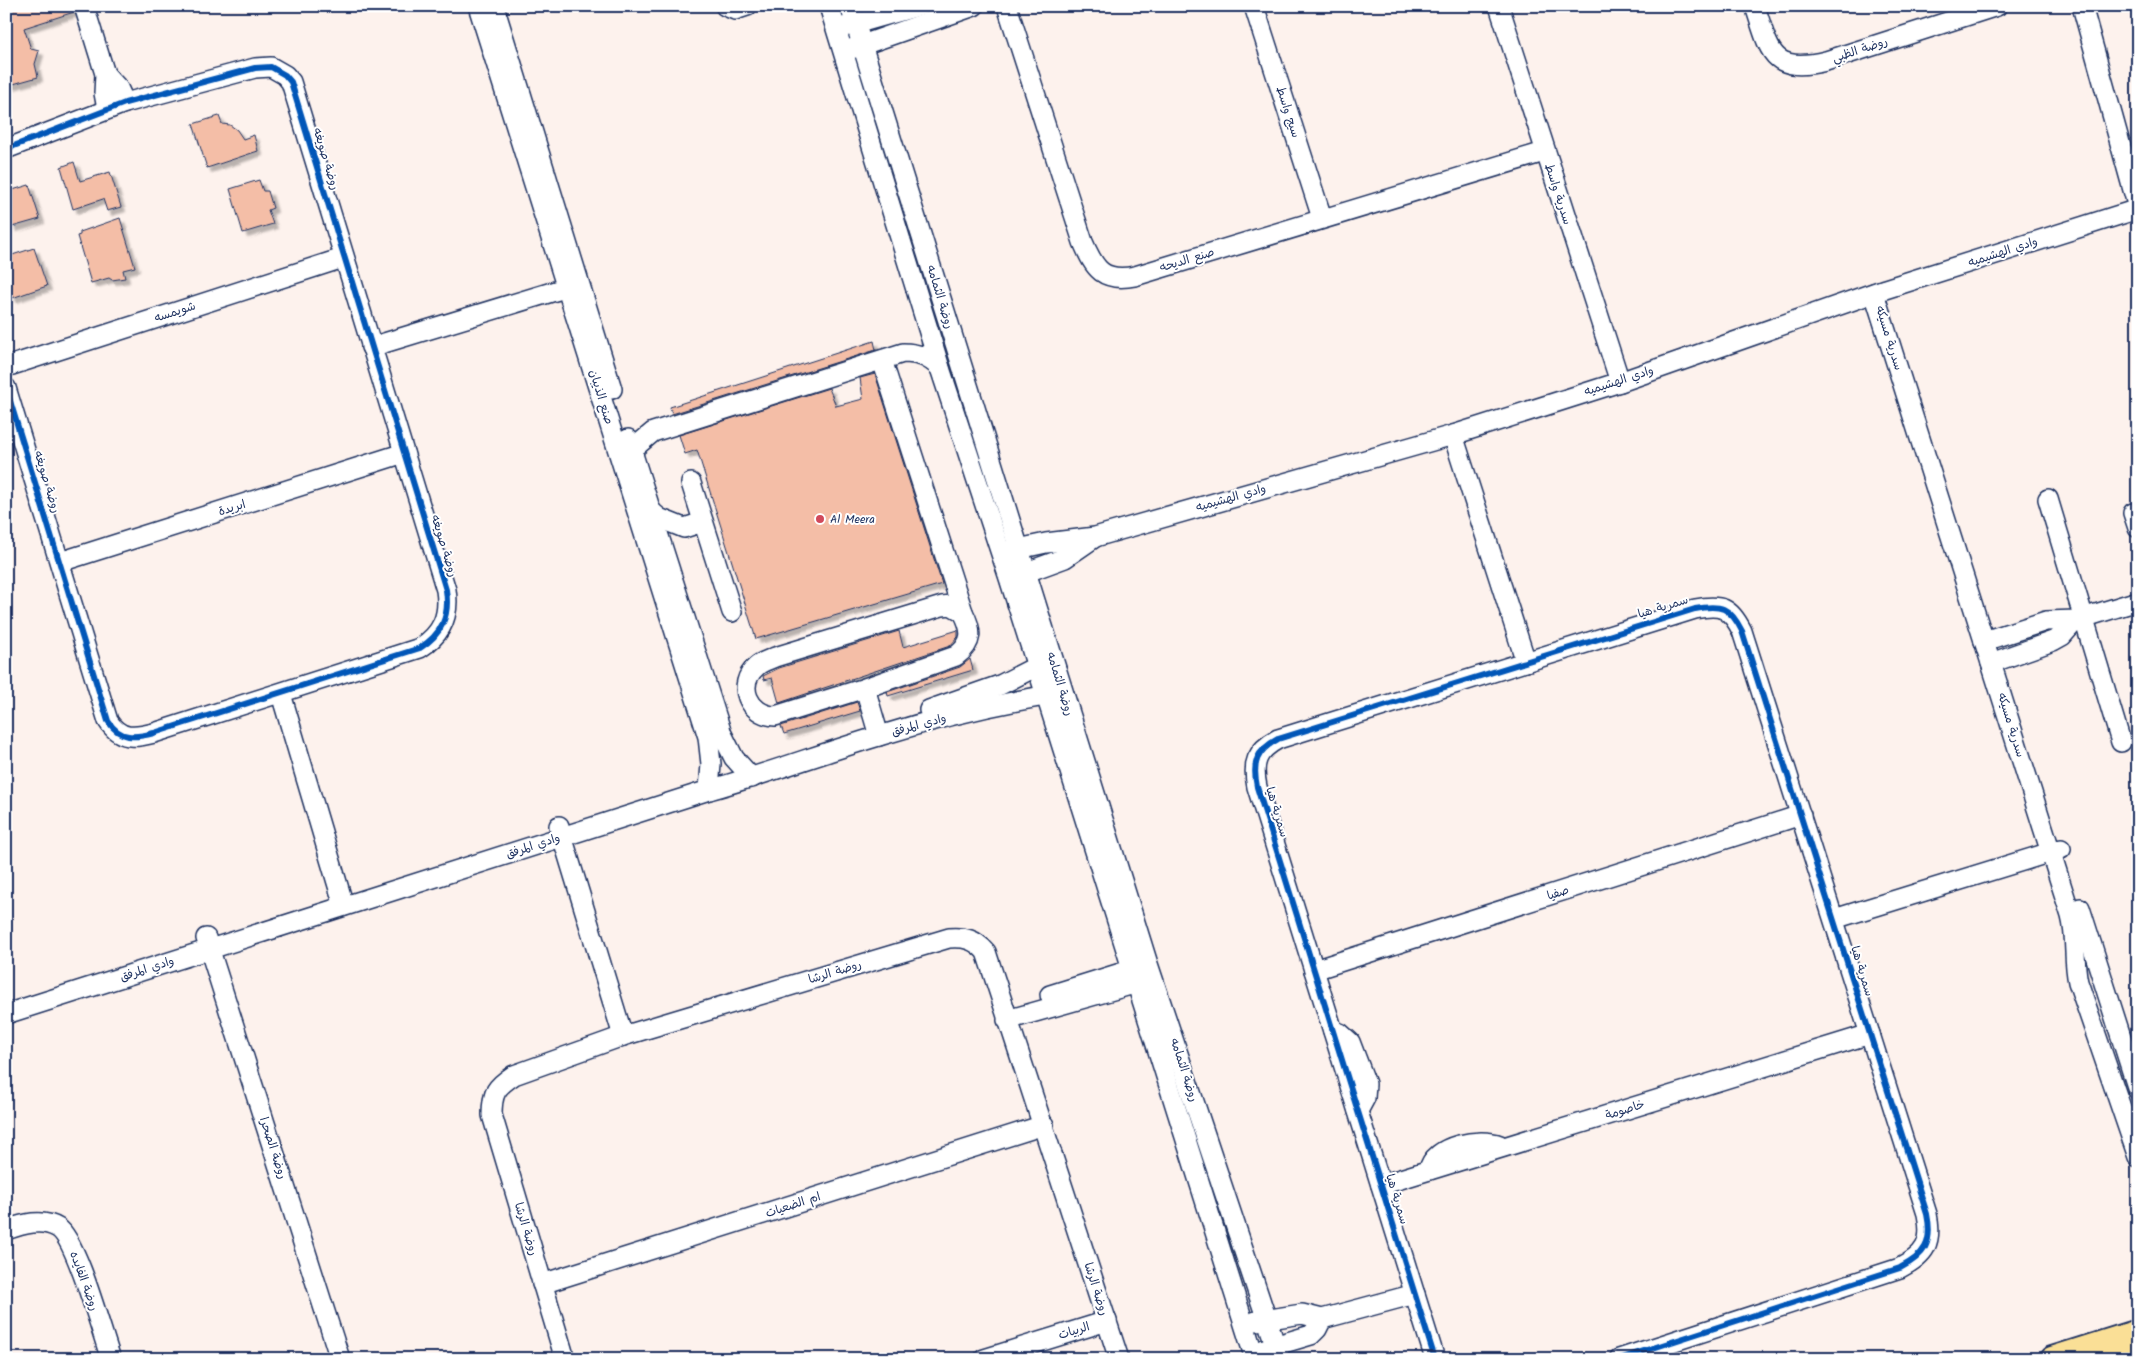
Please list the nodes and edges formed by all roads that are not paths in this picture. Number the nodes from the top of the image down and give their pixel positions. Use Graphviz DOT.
graph roads {
  1 [pos="84,6"];
  2 [pos="478,6"];
  3 [pos="494,6"];
  4 [pos="725,6"];
  5 [pos="747,6"];
  6 [pos="829,6"];
  7 [pos="918,6"];
  8 [pos="974,6"];
  9 [pos="1007,6"];
  10 [pos="1254,6"];
  11 [pos="1499,6"];
  12 [pos="1755,6"];
  13 [pos="1997,6"];
  14 [pos="2082,6"];
  15 [pos="853,15"];
  16 [pos="836,30"];
  17 [pos="862,45"];
  18 [pos="843,52"];
  19 [pos="116,106"];
  20 [pos="6,149"];
  21 [pos="1544,152"];
  22 [pos="2138,209"];
  23 [pos="1322,218"];
  24 [pos="344,258"];
  25 [pos="573,286"];
  26 [pos="1880,291"];
  27 [pos="926,322"];
  28 [pos="371,347"];
  29 [pos="903,353"];
  30 [pos="882,360"];
  31 [pos="6,367"];
  32 [pos="940,368"];
  33 [pos="1620,382"];
  34 [pos="6,388"];
  35 [pos="624,427"];
  36 [pos="653,432"];
  37 [pos="1453,435"];
  38 [pos="404,454"];
  39 [pos="633,456"];
  40 [pos="691,483"];
  41 [pos="2048,498"];
  42 [pos="651,511"];
  43 [pos="703,522"];
  44 [pos="684,528"];
  45 [pos="1095,538"];
  46 [pos="1010,551"];
  47 [pos="60,562"];
  48 [pos="668,563"];
  49 [pos="1018,575"];
  50 [pos="2138,601"];
  51 [pos="732,612"];
  52 [pos="963,612"];
  53 [pos="2080,619"];
  54 [pos="1989,639"];
  55 [pos="1996,661"];
  56 [pos="1526,662"];
  57 [pos="1044,663"];
  58 [pos="865,688"];
  59 [pos="281,694"];
  60 [pos="1054,694"];
  61 [pos="878,731"];
  62 [pos="2121,742"];
  63 [pos="747,774"];
  64 [pos="710,784"];
  65 [pos="1801,815"];
  66 [pos="561,831"];
  67 [pos="2056,851"];
  68 [pos="343,901"];
  69 [pos="1834,919"];
  70 [pos="203,945"];
  71 [pos="1314,970"];
  72 [pos="1142,974"];
  73 [pos="6,1002"];
  74 [pos="6,1014"];
  75 [pos="1006,1015"];
  76 [pos="1870,1034"];
  77 [pos="623,1036"];
  78 [pos="2134,1063"];
  79 [pos="2107,1070"];
  80 [pos="2138,1090"];
  81 [pos="1044,1125"];
  82 [pos="2138,1157"];
  83 [pos="1381,1185"];
  84 [pos="6,1230"];
  85 [pos="542,1284"];
  86 [pos="1415,1294"];
  87 [pos="1266,1319"];
  88 [pos="1322,1319"];
  89 [pos="1107,1321"];
  90 [pos="1244,1324"];
  91 [pos="2138,1332"];
  92 [pos="1278,1352"];
  93 [pos="2138,1353"];
  94 [pos="1254,1356"];
  95 [pos="111,1359"];
  96 [pos="329,1359"];
  97 [pos="340,1359"];
  98 [pos="565,1359"];
  99 [pos="984,1359"];
  100 [pos="1119,1359"];
  101 [pos="1435,1359"];
  102 [pos="1619,1359"];
  103 [pos="2052,1359"];
  104 [pos="2120,1359"];
  1 -- 19 [label="street"];
  2 -- 25 [label="street, صنع الذيبان"];
  3 -- 25 [label="street, صنع الذيبان"];
  4 -- 5 [label="street"];
  6 -- 16 [label="street, روضة الثمامه"];
  7 -- 15 [label="street"];
  8 -- 17 [label="street"];
  9 -- 23 [label="street, صنع الديحه"];
  10 -- 23 [label="street, سيج واسط"];
  11 -- 21 [label="street, سدرية واسط"];
  12 -- 13 [label="street, روضة الظبي"];
  14 -- 22 [label="street"];
  15 -- 16 [label="street"];
  15 -- 17 [label="street, روضة الثمامه"];
  16 -- 18 [label="street, روضة الثمامه"];
  17 -- 18 [label="street"];
  17 -- 46 [label="street, روضة الثمامه"];
  18 -- 27 [label="street, روضة الثمامه"];
  19 -- 20 [label="street, روضة صويغه"];
  19 -- 24 [label="street, روضة صويغه"];
  21 -- 23 [label="street, صنع الديحه"];
  21 -- 33 [label="street, سدرية واسط"];
  22 -- 26 [label="street, وادي الهشيميه"];
  24 -- 28 [label="street, روضة صويغه"];
  24 -- 31 [label="street, شويمسه"];
  25 -- 28 [label="street"];
  25 -- 35 [label="street, صنع الذيبان"];
  25 -- 64 [label="street, صنع الذيبان"];
  26 -- 33 [label="street, وادي الهشيميه"];
  26 -- 54 [label="street, سدرية مسيكه"];
  27 -- 29 [label="street"];
  27 -- 32 [label="street, روضة الثمامه"];
  28 -- 38 [label="street, روضة صويغه"];
  29 -- 30 [label="street"];
  29 -- 32 [label="street"];
  30 -- 36 [label="street"];
  30 -- 52 [label="street"];
  32 -- 46 [label="street, روضة الثمامه"];
  33 -- 37 [label="street, وادي الهشيميه"];
  34 -- 47 [label="street, روضة صويغه"];
  35 -- 36 [label="street"];
  35 -- 39 [label="street, صنع الذيبان"];
  36 -- 39 [label="street"];
  37 -- 45 [label="street, وادي الهشيميه"];
  37 -- 56 [label="street"];
  38 -- 47 [label="street, ابريدة"];
  38 -- 59 [label="street, روضة صويغه"];
  39 -- 42 [label="street, صنع الذيبان"];
  40 -- 43 [label="street"];
  41 -- 53 [label="street"];
  42 -- 44 [label="street"];
  42 -- 48 [label="street, صنع الذيبان"];
  43 -- 44 [label="street"];
  43 -- 51 [label="street"];
  44 -- 48 [label="street"];
  45 -- 46 [label="street, وادي الهشيميه"];
  45 -- 49 [label="street, وادي الهشيميه"];
  46 -- 49 [label="street, روضة الثمامه"];
  47 -- 59 [label="street, روضة صويغه"];
  48 -- 63 [label="street, صنع الذيبان"];
  49 -- 57 [label="street, روضة الثمامه"];
  50 -- 53 [label="street"];
  52 -- 58 [label="street"];
  52 -- 58 [label="street"];
  53 -- 54 [label="street"];
  53 -- 55 [label="street"];
  53 -- 62 [label="street"];
  54 -- 55 [label="street, سدرية مسيكه"];
  55 -- 67 [label="street, سدرية مسيكه"];
  56 -- 65 [label="street, سمرية هيا"];
  56 -- 71 [label="street, سمرية هيا"];
  57 -- 60 [label="street, روضة الثمامه"];
  57 -- 61 [label="street, وادي المرفق"];
  58 -- 61 [label="street"];
  59 -- 68 [label="street"];
  60 -- 61 [label="street, وادي المرفق"];
  60 -- 72 [label="street, روضة الثمامه"];
  61 -- 63 [label="street, وادي المرفق"];
  63 -- 64 [label="street, وادي المرفق"];
  64 -- 66 [label="street, وادي المرفق"];
  65 -- 69 [label="street, سمرية هيا"];
  65 -- 71 [label="street, صفيا"];
  66 -- 68 [label="street, وادي المرفق"];
  66 -- 77 [label="street"];
  67 -- 69 [label="street"];
  67 -- 78 [label="street, سدرية مسيكه"];
  67 -- 79 [label="street, سدرية مسيكه"];
  68 -- 70 [label="street, وادي المرفق"];
  69 -- 76 [label="street, سمرية هيا"];
  70 -- 73 [label="street, وادي المرفق"];
  70 -- 74 [label="street, وادي المرفق"];
  70 -- 96 [label="street, روضة الصحرا"];
  70 -- 97 [label="street, روضة الصحرا"];
  71 -- 83 [label="street, سمرية هيا"];
  72 -- 75 [label="street"];
  72 -- 87 [label="street, روضة الثمامه"];
  72 -- 90 [label="street, روضة الثمامه"];
  75 -- 77 [label="street, روضة الرشا"];
  75 -- 81 [label="street, روضة الرشا"];
  76 -- 83 [label="street, خاصومة"];
  76 -- 102 [label="street, سمرية هيا"];
  77 -- 85 [label="street, روضة الرشا"];
  78 -- 79 [label="street"];
  78 -- 80 [label="street, سدرية مسيكه"];
  79 -- 82 [label="street, سدرية مسيكه"];
  81 -- 85 [label="street, ام الضعيات"];
  81 -- 89 [label="street, روضة الرشا"];
  83 -- 86 [label="street, سمرية هيا"];
  84 -- 95 [label="street, روضة الفايده"];
  85 -- 98 [label="street, روضة الرشا"];
  86 -- 88 [label="street"];
  86 -- 101 [label="street, سمرية هيا"];
  87 -- 88 [label="street"];
  87 -- 90 [label="street"];
  87 -- 92 [label="street, روضة الثمامه"];
  88 -- 92 [label="street"];
  89 -- 99 [label="street, الربيات"];
  89 -- 100 [label="street, روضة الرشا"];
  90 -- 94 [label="street, روضة الثمامه"];
  91 -- 103 [label="main road"];
  92 -- 94 [label="street"];
  93 -- 104 [label="main road"];
}
